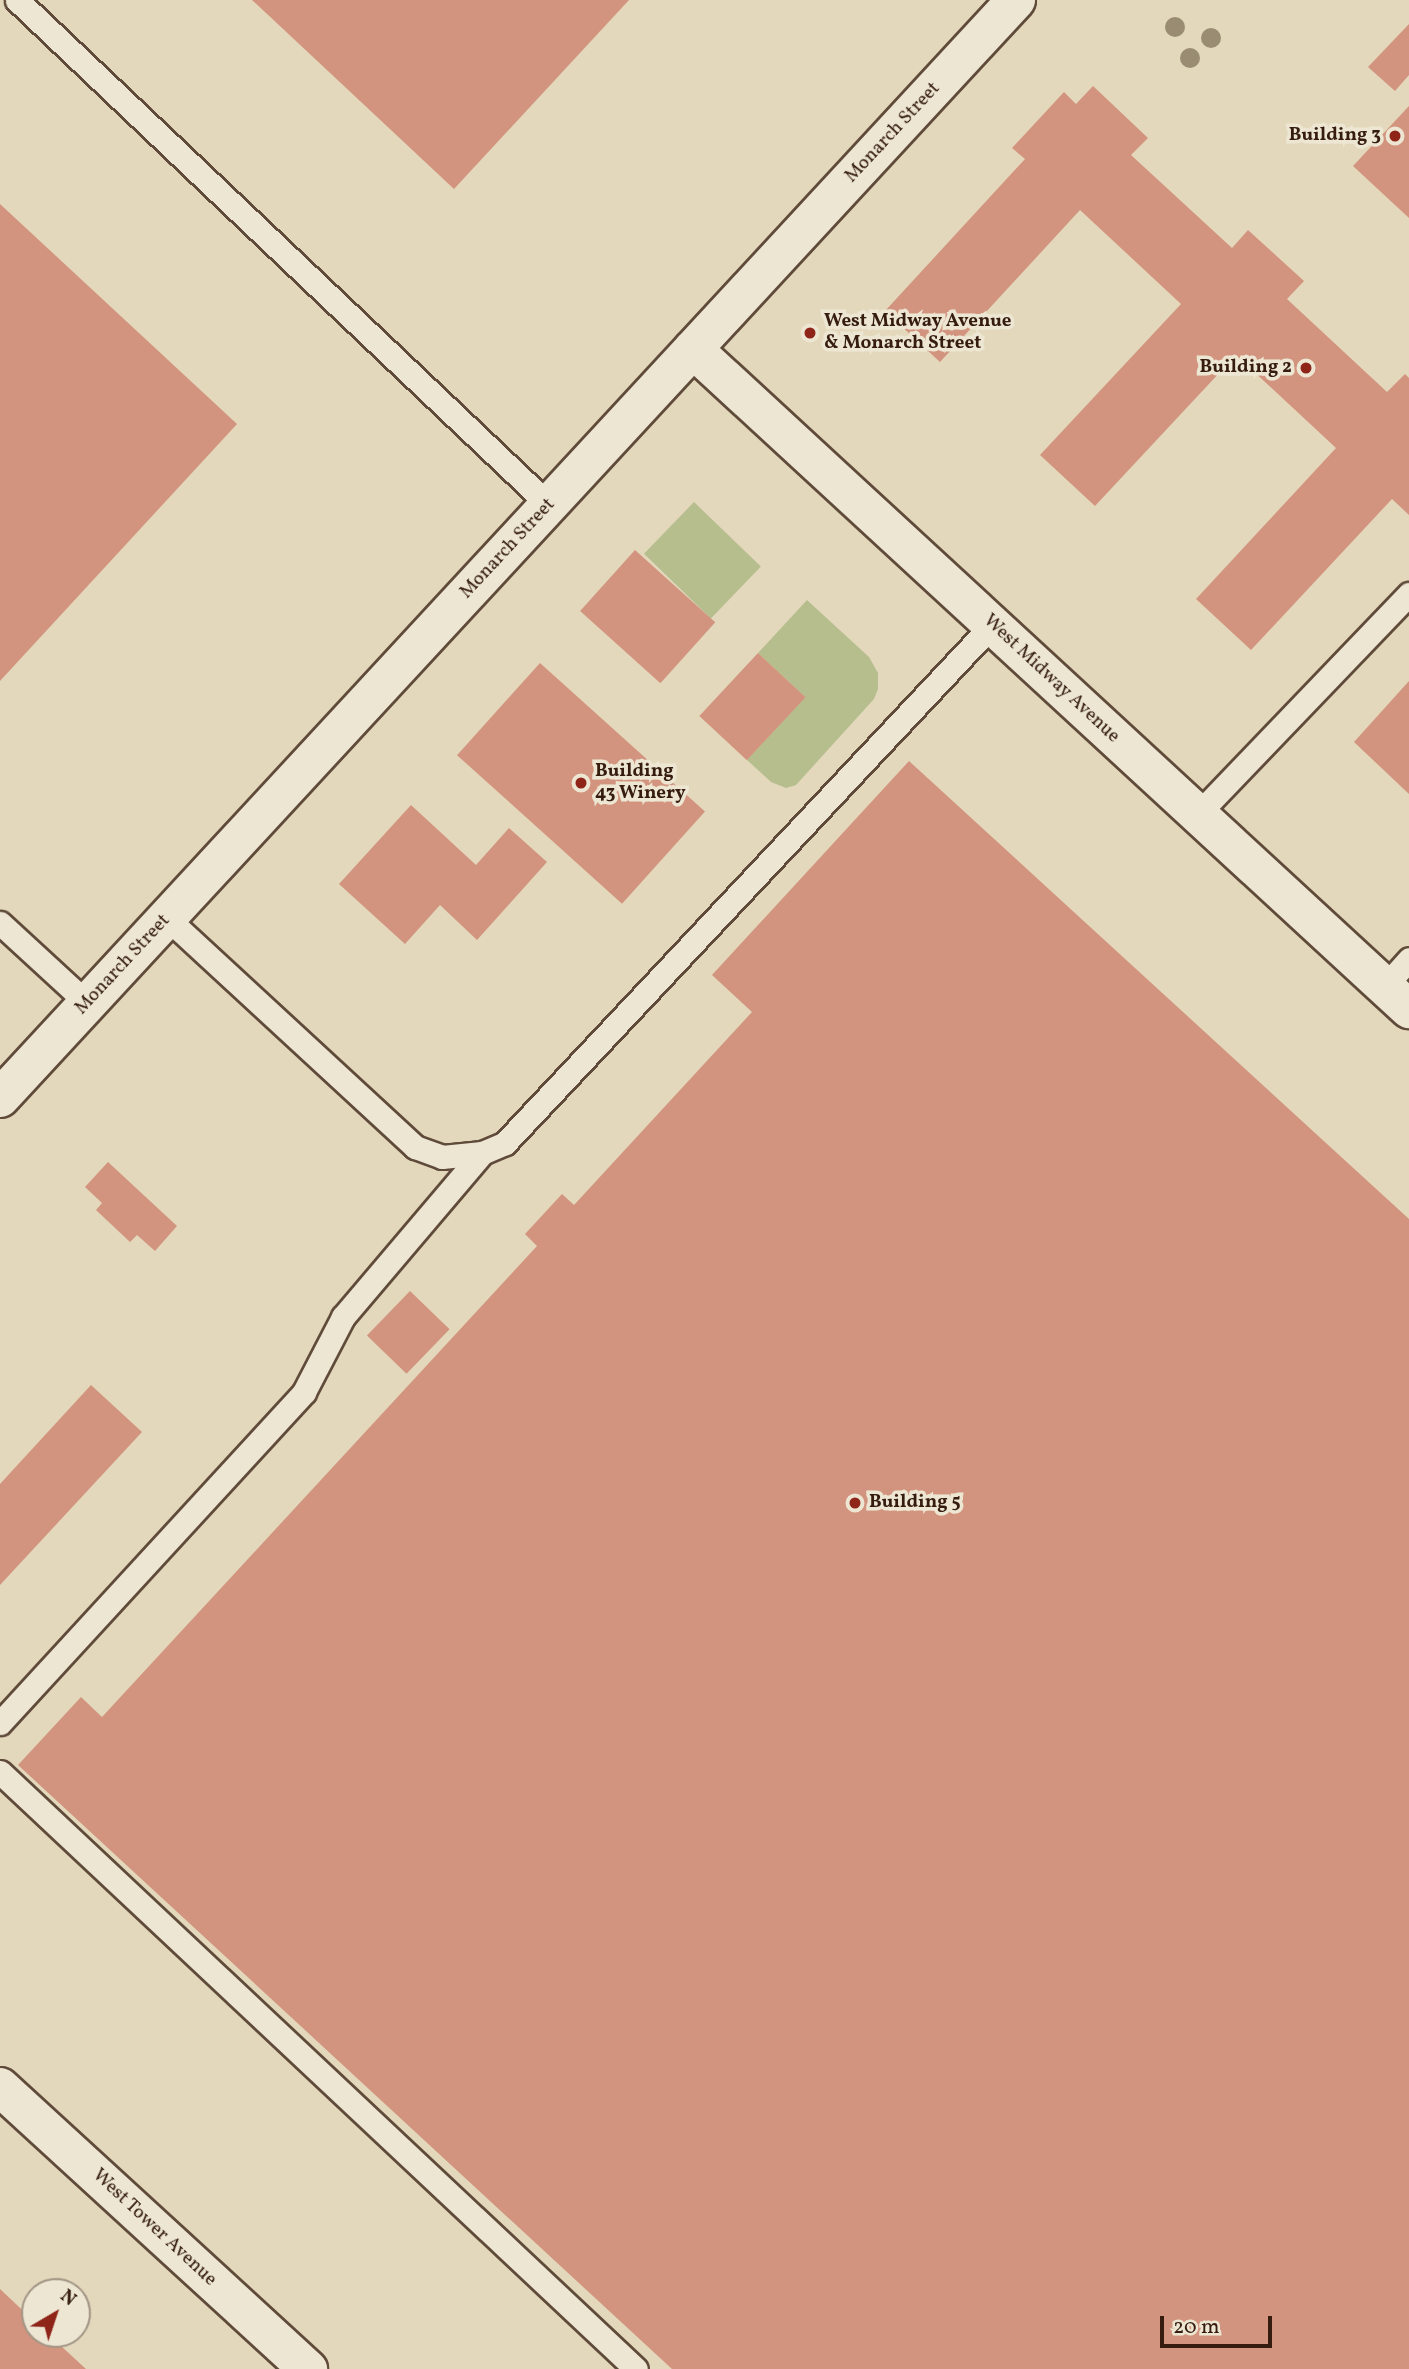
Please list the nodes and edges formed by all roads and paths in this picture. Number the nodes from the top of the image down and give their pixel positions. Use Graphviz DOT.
graph roads {
  1 [pos="17,0"];
  2 [pos="1016,0"];
  3 [pos="693,349"];
  4 [pos="549,505"];
  5 [pos="1409,594"];
  6 [pos="992,625"];
  7 [pos="1198,814"];
  8 [pos="167,918"];
  9 [pos="0,923"];
  10 [pos="1401,985"];
  11 [pos="87,1003"];
  12 [pos="0,1098"];
  13 [pos="482,1153"];
  14 [pos="0,1723"];
  15 [pos="0,1772"];
  16 [pos="0,2087"];
  17 [pos="308,2369"];
  18 [pos="636,2369"];
  1 -- 4 [label="lane"];
  2 -- 3 [label="street, Monarch Street"];
  3 -- 4 [label="street, Monarch Street"];
  3 -- 6 [label="street, West Midway Avenue"];
  4 -- 8 [label="street, Monarch Street"];
  5 -- 7 [label="lane"];
  6 -- 7 [label="street, West Midway Avenue"];
  6 -- 13 [label="lane"];
  7 -- 10 [label="street, West Midway Avenue"];
  8 -- 11 [label="street, Monarch Street"];
  8 -- 13 [label="lane"];
  9 -- 11 [label="lane"];
  11 -- 12 [label="street, Monarch Street"];
  13 -- 14 [label="lane"];
  15 -- 18 [label="lane"];
  16 -- 17 [label="street, West Tower Avenue"];
}
